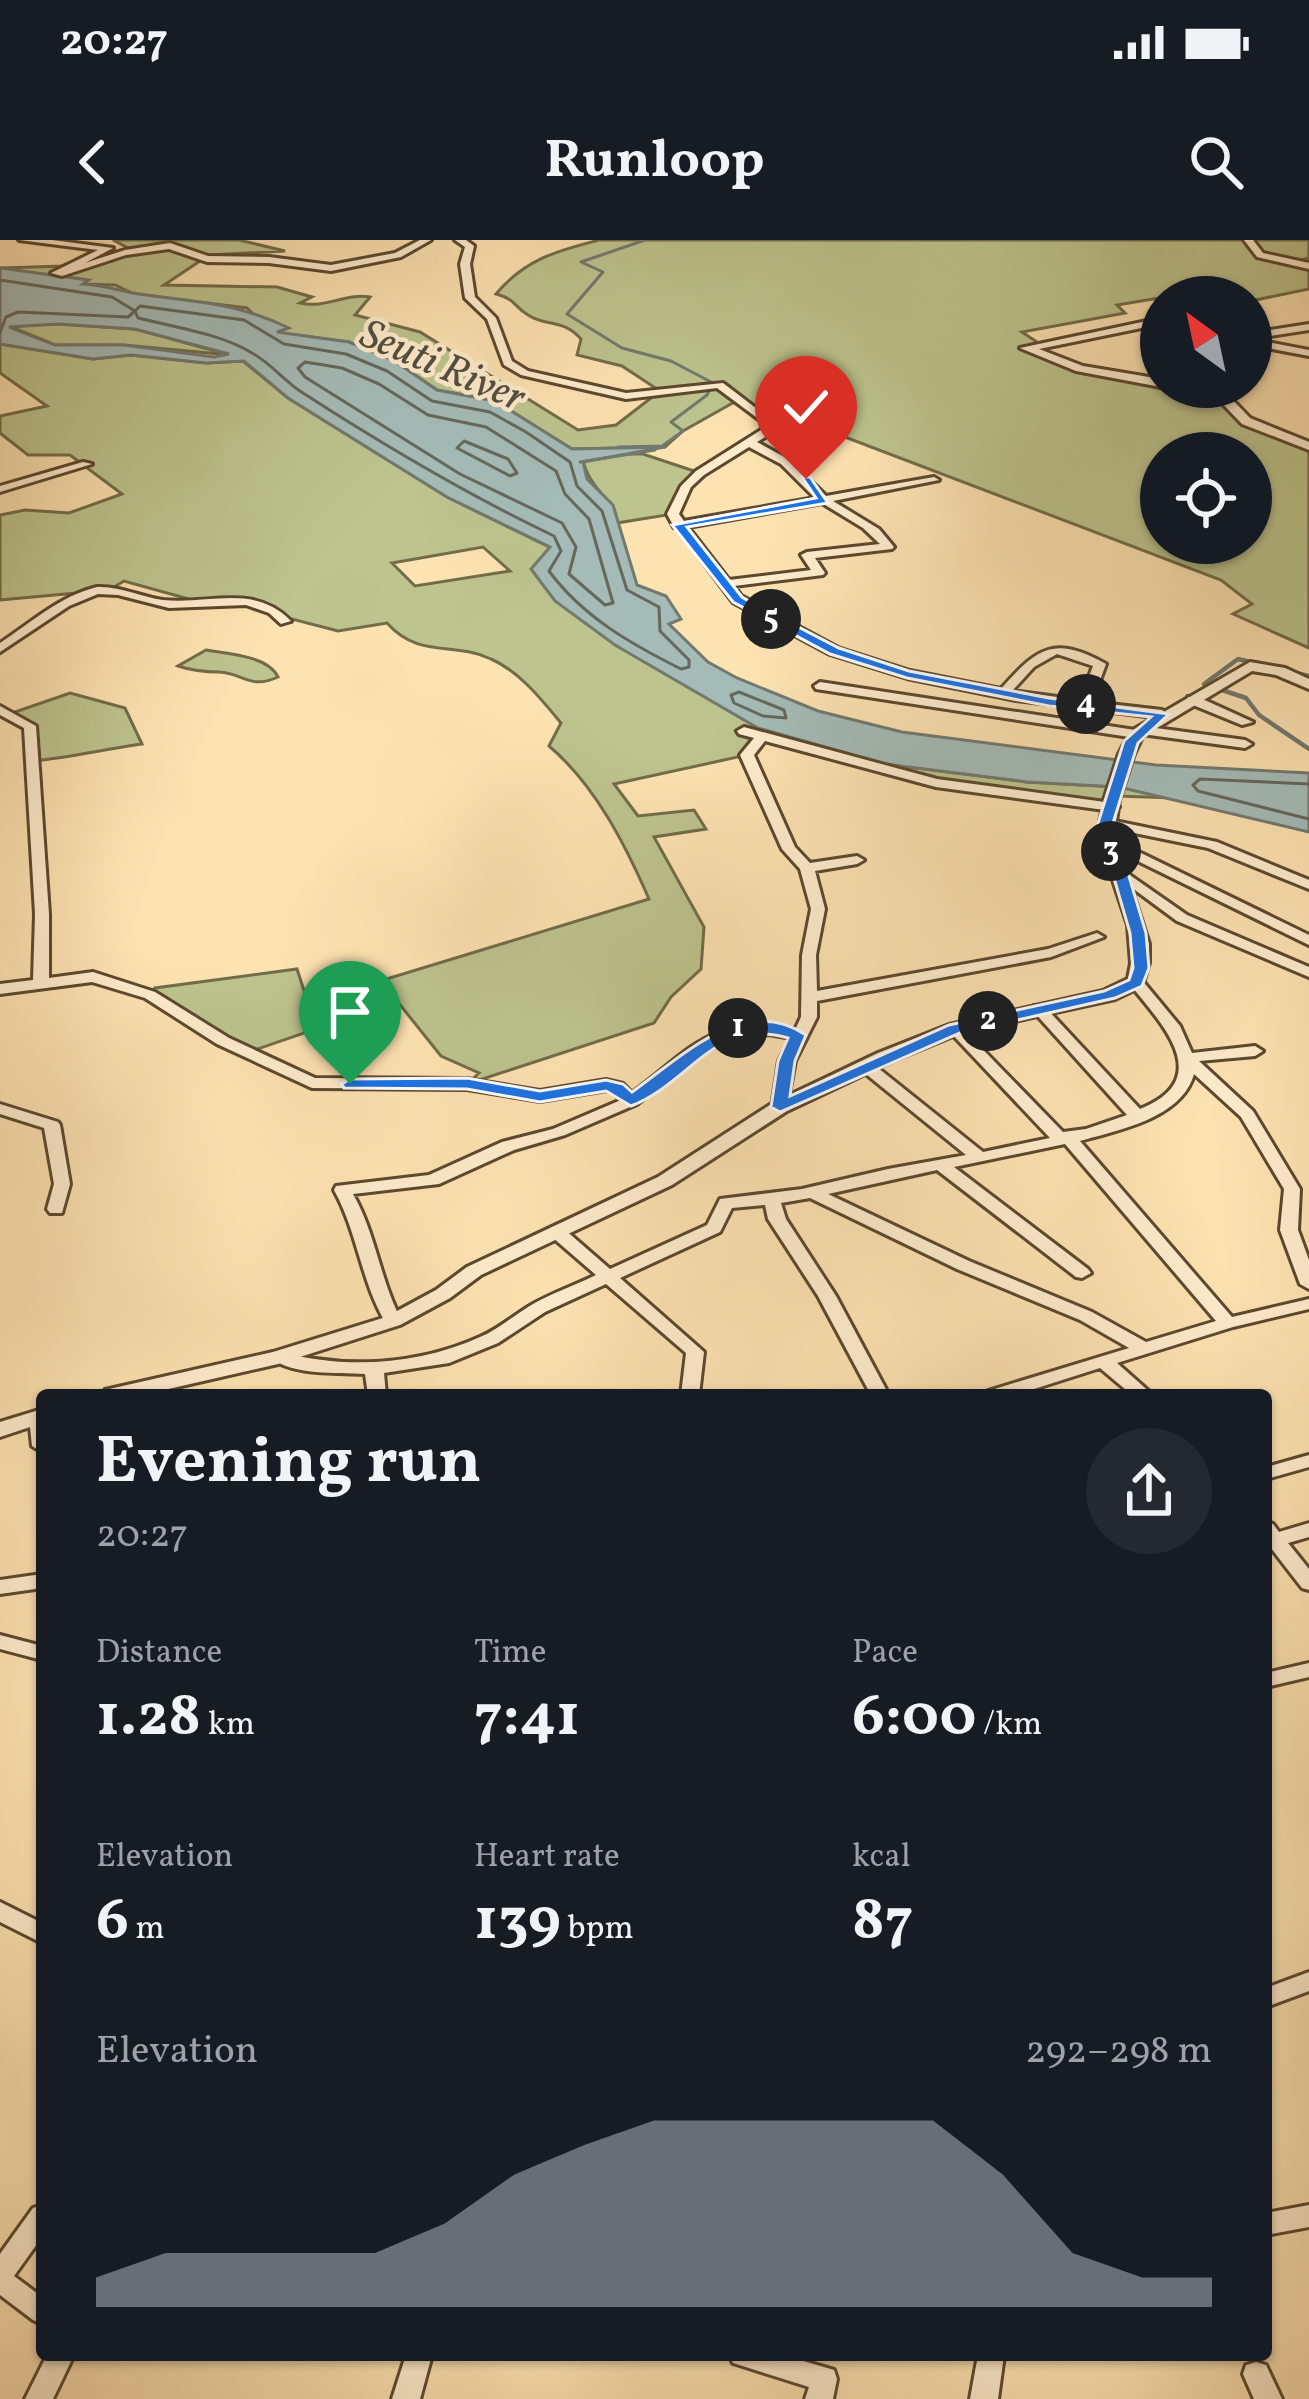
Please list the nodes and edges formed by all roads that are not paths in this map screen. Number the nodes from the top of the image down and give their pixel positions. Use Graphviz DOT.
graph roads {
  1 [pos="23,240"];
  2 [pos="427,240"];
  3 [pos="1248,240"];
  4 [pos="468,241"];
  5 [pos="1309,266"];
  6 [pos="1140,325"];
  7 [pos="1309,327"];
  8 [pos="1272,335"];
  9 [pos="1272,344"];
  10 [pos="1309,353"];
  11 [pos="1140,379"];
  12 [pos="1234,408"];
  13 [pos="749,443"];
  14 [pos="1309,446"];
  15 [pos="88,464"];
  16 [pos="0,489"];
  17 [pos="946,497"];
  18 [pos="824,500"];
  19 [pos="678,525"];
  20 [pos="724,584"];
  21 [pos="285,621"];
  22 [pos="0,648"];
  23 [pos="1309,685"];
  24 [pos="820,686"];
  25 [pos="1004,693"];
  26 [pos="1193,700"];
  27 [pos="1085,704"];
  28 [pos="0,710"];
  29 [pos="1162,714"];
  30 [pos="1247,722"];
  31 [pos="744,731"];
  32 [pos="1136,735"];
  33 [pos="761,737"];
  34 [pos="1245,744"];
  35 [pos="1110,816"];
  36 [pos="857,860"];
  37 [pos="807,868"];
  38 [pos="1121,873"];
  39 [pos="1309,885"];
  40 [pos="1097,938"];
  41 [pos="1309,941"];
  42 [pos="1309,972"];
  43 [pos="1136,982"];
  44 [pos="41,983"];
  45 [pos="0,988"];
  46 [pos="811,997"];
  47 [pos="1039,1009"];
  48 [pos="955,1029"];
  49 [pos="798,1035"];
  50 [pos="1255,1051"];
  51 [pos="1186,1058"];
  52 [pos="867,1066"];
  53 [pos="631,1101"];
  54 [pos="780,1107"];
  55 [pos="0,1108"];
  56 [pos="1137,1116"];
  57 [pos="1063,1137"];
  58 [pos="978,1156"];
  59 [pos="939,1164"];
  60 [pos="1300,1192"];
  61 [pos="817,1195"];
  62 [pos="772,1199"];
  63 [pos="56,1209"];
  64 [pos="558,1233"];
  65 [pos="1082,1273"];
  66 [pos="608,1278"];
  67 [pos="1309,1284"];
  68 [pos="1309,1304"];
  69 [pos="393,1321"];
  70 [pos="1228,1323"];
  71 [pos="1144,1349"];
  72 [pos="278,1357"];
  73 [pos="1104,1362"];
  74 [pos="374,1369"];
  75 [pos="156,1389"];
  76 [pos="376,1389"];
  77 [pos="691,1389"];
  78 [pos="877,1389"];
  79 [pos="1014,1389"];
  80 [pos="1137,1389"];
  81 [pos="36,1417"];
  82 [pos="0,1430"];
  83 [pos="1308,1462"];
  84 [pos="1272,1471"];
  85 [pos="1309,1530"];
  86 [pos="1272,1537"];
  87 [pos="1272,1542"];
  88 [pos="36,1582"];
  89 [pos="1309,1583"];
  90 [pos="0,1587"];
  91 [pos="0,1642"];
  92 [pos="36,1651"];
  93 [pos="1309,1670"];
  94 [pos="1272,1679"];
  95 [pos="0,1912"];
  96 [pos="36,1931"];
  97 [pos="1309,1981"];
  98 [pos="1272,1996"];
  99 [pos="1309,2216"];
  100 [pos="1272,2223"];
  101 [pos="36,2225"];
  102 [pos="0,2278"];
  103 [pos="36,2307"];
  104 [pos="58,2361"];
  105 [pos="417,2361"];
  106 [pos="762,2361"];
  107 [pos="990,2361"];
  108 [pos="39,2399"];
  109 [pos="406,2399"];
  110 [pos="819,2399"];
  111 [pos="984,2399"];
  1 -- 2 [label="street"];
  3 -- 5 [label="street"];
  4 -- 13 [label="street"];
  6 -- 11 [label="street"];
  7 -- 8 [label="street"];
  9 -- 10 [label="street"];
  12 -- 14 [label="street"];
  13 -- 18 [label="street"];
  13 -- 19 [label="street"];
  15 -- 16 [label="street"];
  17 -- 18 [label="street"];
  18 -- 19 [label="street"];
  18 -- 20 [label="street"];
  19 -- 20 [label="street"];
  20 -- 25 [label="street"];
  21 -- 22 [label="street"];
  23 -- 26 [label="street"];
  24 -- 32 [label="street"];
  25 -- 27 [label="street"];
  25 -- 27 [label="street"];
  26 -- 29 [label="street"];
  26 -- 30 [label="street"];
  27 -- 29 [label="street"];
  28 -- 44 [label="street"];
  29 -- 32 [label="street"];
  31 -- 33 [label="street"];
  32 -- 34 [label="street"];
  32 -- 35 [label="street"];
  33 -- 35 [label="street"];
  33 -- 37 [label="street"];
  35 -- 38 [label="street"];
  35 -- 39 [label="street"];
  35 -- 41 [label="street"];
  36 -- 37 [label="street"];
  37 -- 46 [label="street"];
  38 -- 42 [label="street"];
  38 -- 43 [label="street"];
  40 -- 46 [label="street"];
  43 -- 47 [label="street"];
  43 -- 51 [label="street"];
  44 -- 45 [label="street"];
  44 -- 53 [label="street"];
  46 -- 49 [label="street"];
  47 -- 48 [label="street"];
  47 -- 56 [label="street"];
  48 -- 52 [label="street"];
  48 -- 57 [label="street"];
  49 -- 53 [label="street"];
  49 -- 54 [label="street"];
  50 -- 51 [label="street"];
  51 -- 56 [label="street"];
  51 -- 60 [label="street"];
  52 -- 54 [label="street"];
  52 -- 58 [label="street"];
  53 -- 69 [label="street"];
  54 -- 64 [label="street"];
  55 -- 63 [label="street"];
  56 -- 57 [label="street"];
  57 -- 58 [label="street"];
  57 -- 70 [label="street"];
  58 -- 59 [label="street"];
  59 -- 61 [label="street"];
  59 -- 65 [label="street"];
  60 -- 67 [label="street"];
  61 -- 62 [label="street"];
  61 -- 71 [label="street"];
  62 -- 66 [label="street"];
  62 -- 78 [label="street"];
  64 -- 66 [label="street"];
  64 -- 69 [label="street"];
  66 -- 74 [label="street"];
  66 -- 77 [label="street"];
  68 -- 70 [label="street"];
  69 -- 72 [label="street"];
  70 -- 71 [label="street"];
  71 -- 73 [label="street"];
  72 -- 74 [label="street"];
  72 -- 75 [label="street"];
  73 -- 79 [label="street"];
  73 -- 80 [label="street"];
  74 -- 76 [label="street"];
  81 -- 82 [label="street"];
  83 -- 84 [label="street"];
  85 -- 86 [label="street"];
  87 -- 89 [label="street"];
  88 -- 90 [label="street"];
  91 -- 92 [label="street"];
  93 -- 94 [label="street"];
  95 -- 96 [label="street"];
  97 -- 98 [label="street"];
  99 -- 100 [label="street"];
  101 -- 102 [label="street"];
  102 -- 103 [label="street"];
  104 -- 108 [label="street"];
  105 -- 109 [label="street"];
  106 -- 110 [label="street"];
  107 -- 111 [label="street"];
}
